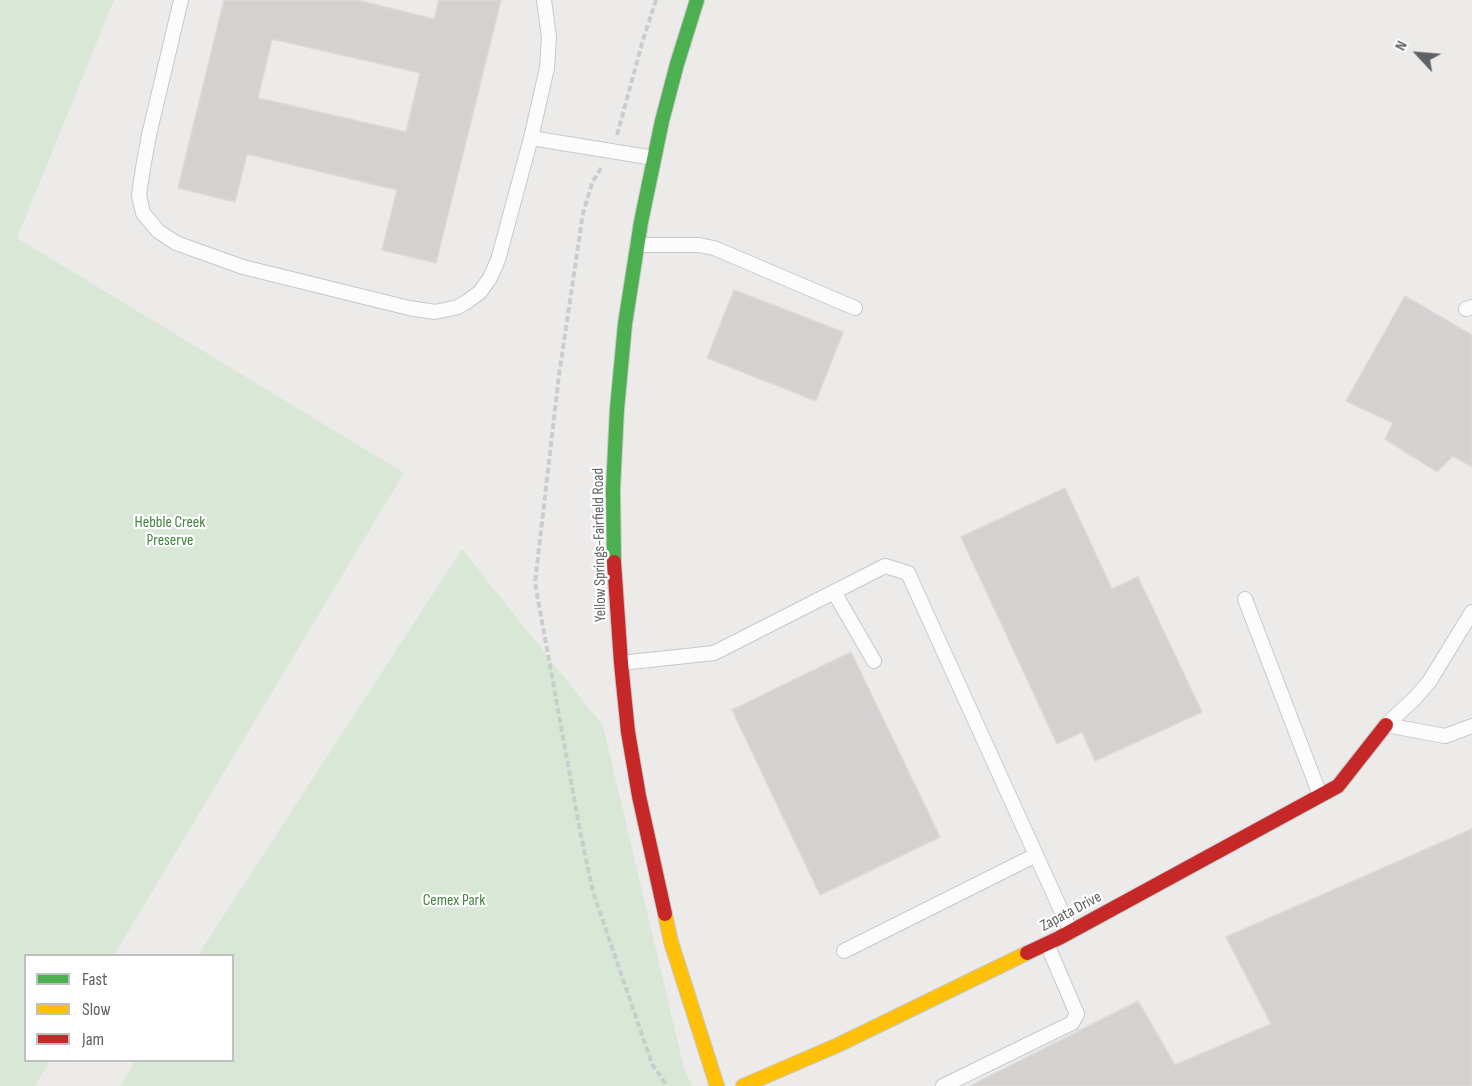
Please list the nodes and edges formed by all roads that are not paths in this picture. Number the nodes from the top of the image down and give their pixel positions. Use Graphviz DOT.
graph roads {
  1 [pos="181,0"];
  2 [pos="544,0"];
  3 [pos="697,0"];
  4 [pos="531,138"];
  5 [pos="654,158"];
  6 [pos="638,245"];
  7 [pos="855,308"];
  8 [pos="834,592"];
  9 [pos="1245,599"];
  10 [pos="1472,612"];
  11 [pos="874,661"];
  12 [pos="621,663"];
  13 [pos="1386,725"];
  14 [pos="1472,726"];
  15 [pos="1320,795"];
  16 [pos="1036,855"];
  17 [pos="1071,932"];
  18 [pos="1047,944"];
  19 [pos="844,951"];
  20 [pos="717,1086"];
  21 [pos="743,1086"];
  22 [pos="943,1086"];
  1 -- 4 [label="lane"];
  2 -- 4 [label="lane"];
  3 -- 5 [label="main road, Yellow Springs-Fairfield Road"];
  4 -- 5 [label="lane"];
  5 -- 6 [label="main road, Yellow Springs-Fairfield Road"];
  6 -- 7 [label="lane"];
  6 -- 12 [label="main road, Yellow Springs-Fairfield Road"];
  8 -- 11 [label="lane"];
  8 -- 12 [label="lane"];
  8 -- 16 [label="lane"];
  9 -- 15 [label="lane"];
  10 -- 13 [label="lane"];
  12 -- 20 [label="main road, Yellow Springs-Fairfield Road"];
  13 -- 14 [label="lane"];
  13 -- 15 [label="main road, Zapata Drive"];
  15 -- 17 [label="main road, Zapata Drive"];
  16 -- 17 [label="lane"];
  16 -- 19 [label="lane"];
  17 -- 18 [label="main road, Zapata Drive"];
  18 -- 21 [label="main road, Zapata Drive"];
  18 -- 22 [label="lane"];
}
